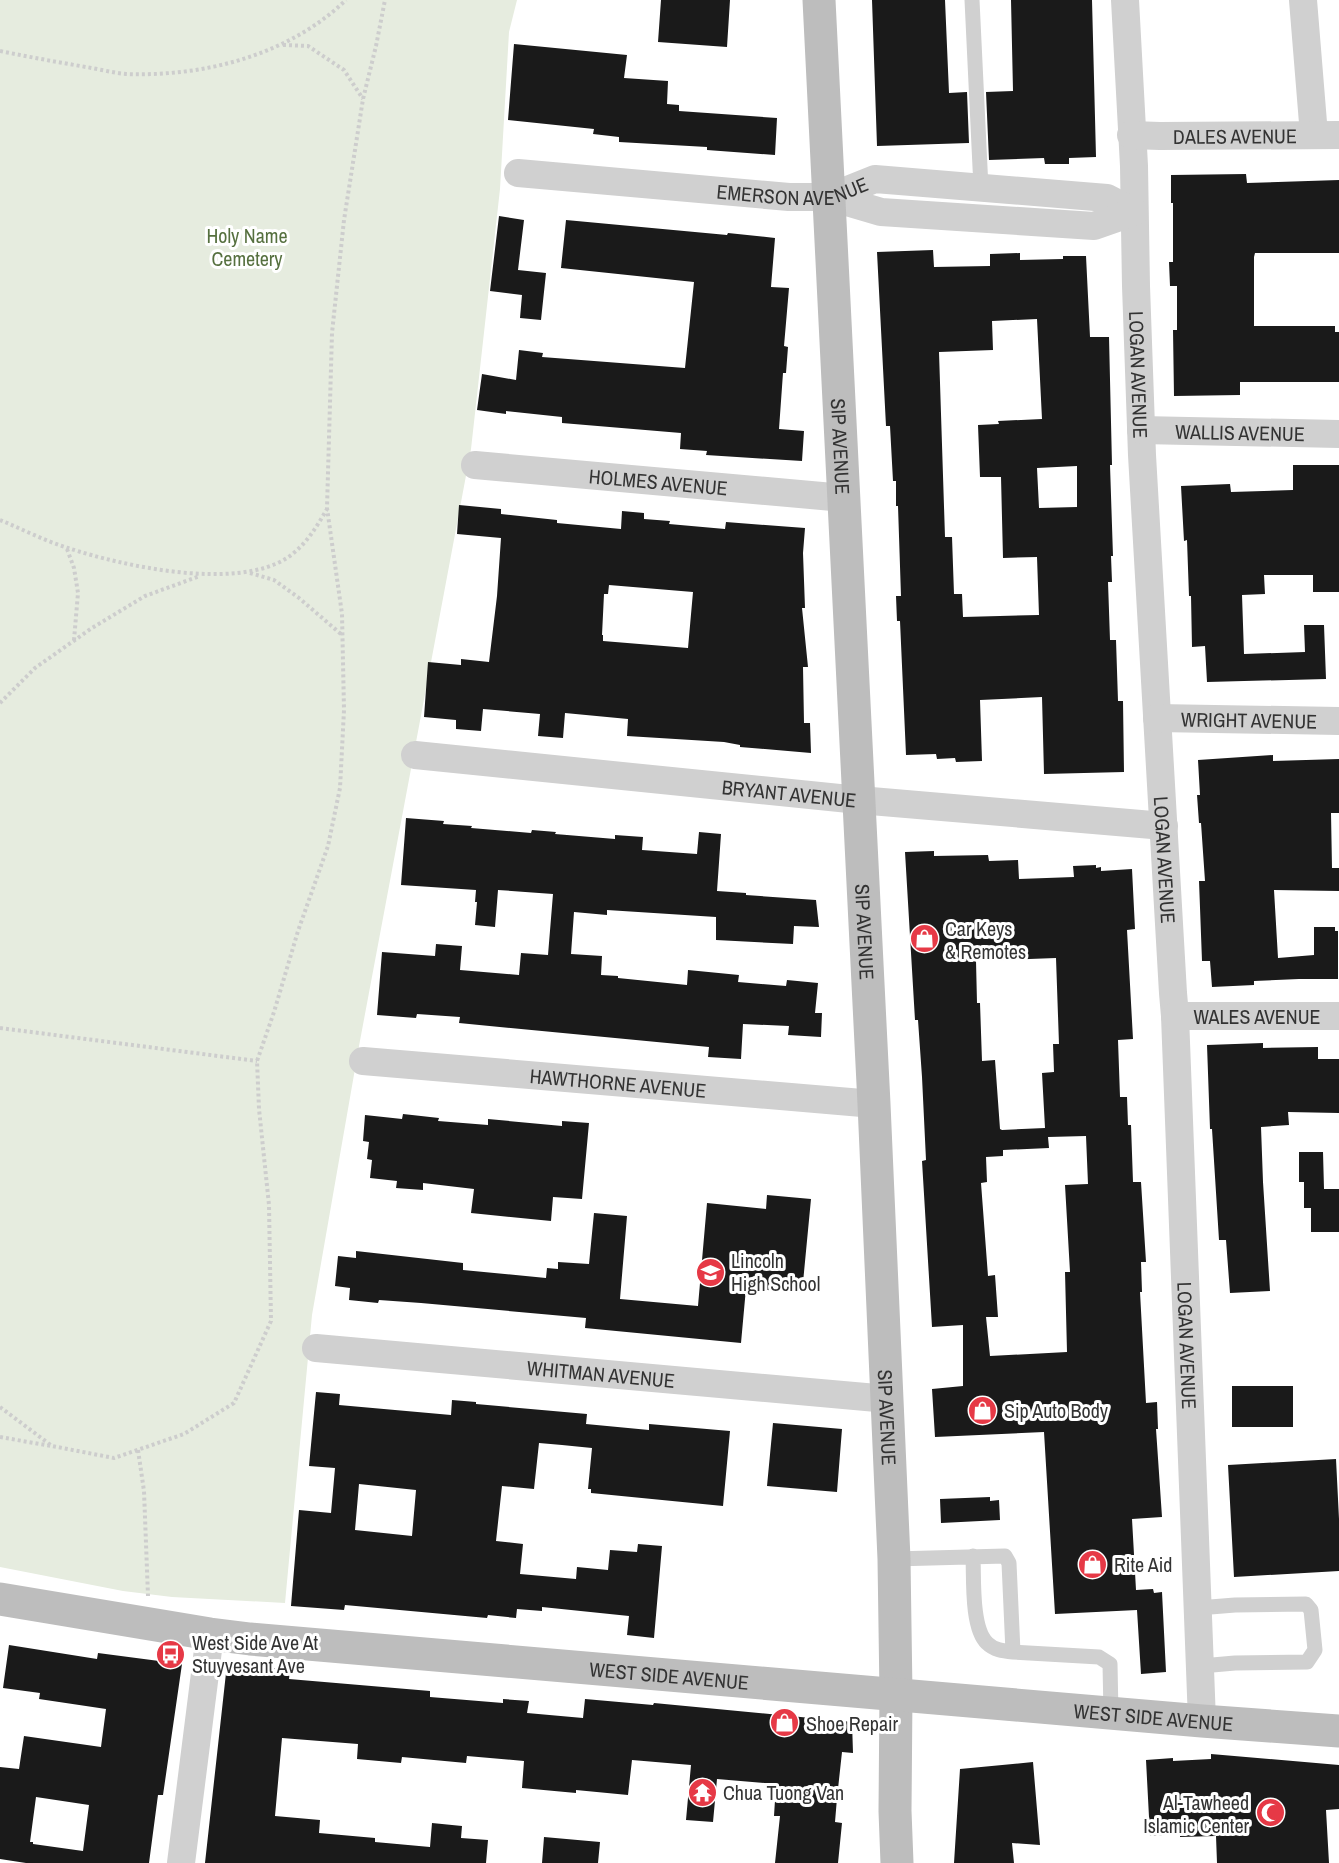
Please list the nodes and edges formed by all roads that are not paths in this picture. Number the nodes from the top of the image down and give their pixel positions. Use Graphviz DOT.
graph roads {
  1 [pos="819,0"];
  2 [pos="972,0"];
  3 [pos="1125,0"];
  4 [pos="1304,0"];
  5 [pos="1131,135"];
  6 [pos="1326,135"];
  7 [pos="518,173"];
  8 [pos="981,188"];
  9 [pos="830,197"];
  10 [pos="1134,212"];
  11 [pos="1141,430"];
  12 [pos="1339,434"];
  13 [pos="475,465"];
  14 [pos="844,498"];
  15 [pos="1157,718"];
  16 [pos="1339,721"];
  17 [pos="416,755"];
  18 [pos="859,800"];
  19 [pos="1164,826"];
  20 [pos="1175,1016"];
  21 [pos="1339,1016"];
  22 [pos="363,1061"];
  23 [pos="874,1104"];
  24 [pos="316,1348"];
  25 [pos="888,1399"];
  26 [pos="973,1556"];
  27 [pos="894,1559"];
  28 [pos="0,1599"];
  29 [pos="1197,1608"];
  30 [pos="210,1634"];
  31 [pos="1013,1652"];
  32 [pos="1201,1666"];
  33 [pos="896,1694"];
  34 [pos="1111,1713"];
  35 [pos="1202,1721"];
  36 [pos="1339,1731"];
  37 [pos="181,1863"];
  38 [pos="897,1863"];
  1 -- 9 [label="street, SIP AVENUE"];
  2 -- 8 [label="lane"];
  3 -- 5 [label="street, LOGAN AVENUE"];
  4 -- 6 [label="street"];
  5 -- 6 [label="street, DALES AVENUE"];
  5 -- 10 [label="street, LOGAN AVENUE"];
  7 -- 9 [label="street, EMERSON AVENUE"];
  8 -- 9 [label="street, EMERSON AVENUE"];
  8 -- 10 [label="street, EMERSON AVENUE"];
  9 -- 10 [label="street"];
  9 -- 14 [label="street, SIP AVENUE"];
  10 -- 11 [label="street, LOGAN AVENUE"];
  11 -- 12 [label="street, WALLIS AVENUE"];
  11 -- 15 [label="street, LOGAN AVENUE"];
  13 -- 14 [label="street, HOLMES AVENUE"];
  14 -- 18 [label="street, SIP AVENUE"];
  15 -- 16 [label="street, WRIGHT AVENUE"];
  15 -- 19 [label="street, LOGAN AVENUE"];
  17 -- 18 [label="street, BRYANT AVENUE"];
  18 -- 19 [label="street, BRYANT AVENUE"];
  18 -- 23 [label="street, SIP AVENUE"];
  19 -- 20 [label="street, LOGAN AVENUE"];
  20 -- 21 [label="street, WALES AVENUE"];
  20 -- 29 [label="street, LOGAN AVENUE"];
  22 -- 23 [label="street, HAWTHORNE AVENUE"];
  23 -- 25 [label="street, SIP AVENUE"];
  24 -- 25 [label="street, WHITMAN AVENUE"];
  25 -- 27 [label="street, SIP AVENUE"];
  26 -- 27 [label="lane"];
  26 -- 31 [label="lane"];
  26 -- 31 [label="lane"];
  27 -- 33 [label="street, SIP AVENUE"];
  28 -- 30 [label="street, WEST SIDE AVENUE"];
  29 -- 32 [label="street, LOGAN AVENUE"];
  29 -- 32 [label="lane"];
  30 -- 33 [label="street, WEST SIDE AVENUE"];
  30 -- 37 [label="street"];
  31 -- 34 [label="lane"];
  32 -- 35 [label="street, LOGAN AVENUE"];
  33 -- 34 [label="street, WEST SIDE AVENUE"];
  33 -- 38 [label="street, SIP AVENUE"];
  34 -- 35 [label="street, WEST SIDE AVENUE"];
  35 -- 36 [label="street, WEST SIDE AVENUE"];
}
